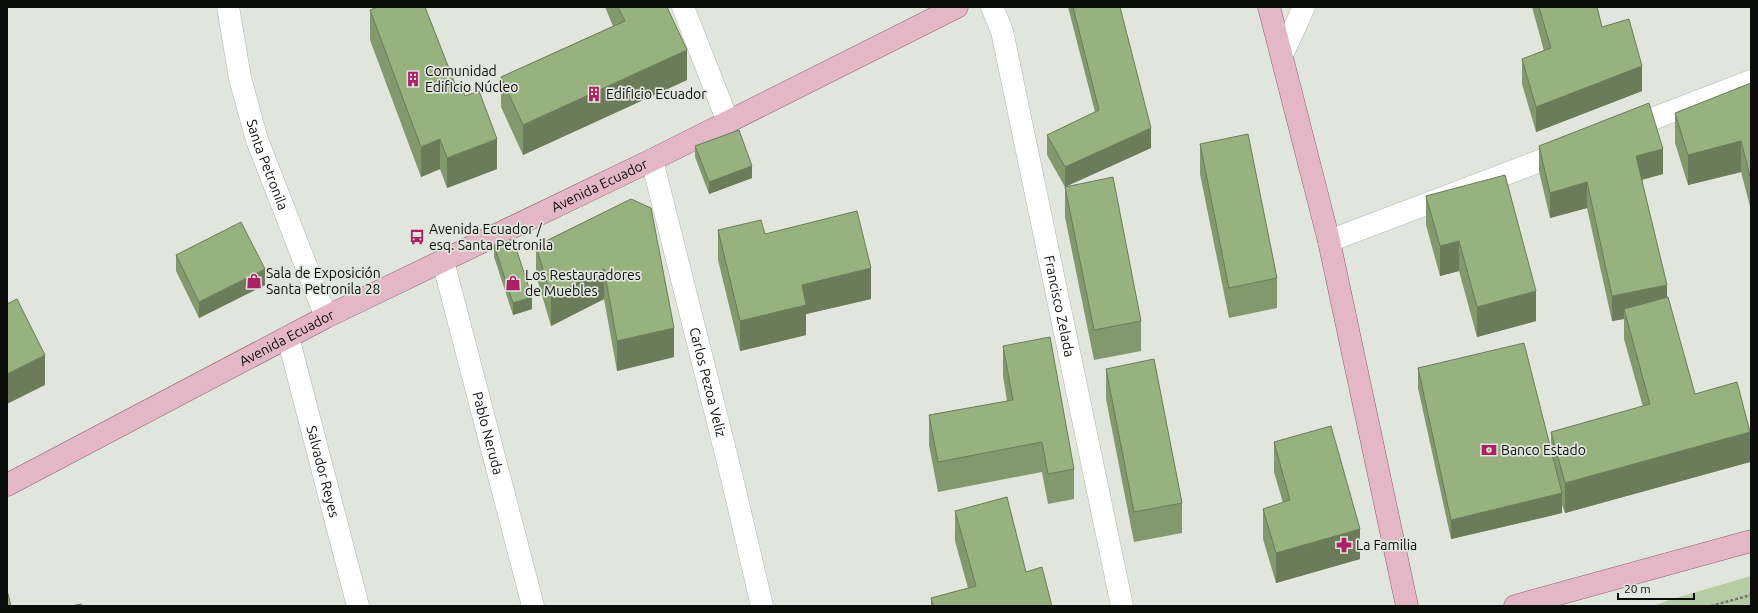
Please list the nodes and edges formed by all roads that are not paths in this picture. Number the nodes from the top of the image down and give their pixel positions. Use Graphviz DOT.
graph roads {
  1 [pos="228,7"];
  2 [pos="683,7"];
  3 [pos="957,7"];
  4 [pos="992,7"];
  5 [pos="1269,7"];
  6 [pos="1304,7"];
  7 [pos="1282,55"];
  8 [pos="1751,81"];
  9 [pos="728,122"];
  10 [pos="1610,134"];
  11 [pos="1588,143"];
  12 [pos="652,160"];
  13 [pos="1329,240"];
  14 [pos="443,261"];
  15 [pos="326,317"];
  16 [pos="288,337"];
  17 [pos="7,485"];
  18 [pos="1751,541"];
  19 [pos="358,606"];
  20 [pos="533,606"];
  21 [pos="762,606"];
  22 [pos="1122,606"];
  23 [pos="1407,606"];
  24 [pos="1515,606"];
  1 -- 15 [label="street, Santa Petronila"];
  2 -- 9 [label="street"];
  3 -- 9 [label="main road, Avenida Ecuador"];
  4 -- 22 [label="street, Francisco Zelada"];
  5 -- 7 [label="main road"];
  6 -- 7 [label="street"];
  7 -- 13 [label="main road"];
  8 -- 10 [label="street"];
  9 -- 12 [label="main road, Avenida Ecuador"];
  11 -- 13 [label="street"];
  12 -- 14 [label="main road, Avenida Ecuador"];
  12 -- 21 [label="street, Carlos Pezoa Veliz"];
  13 -- 23 [label="main road"];
  14 -- 15 [label="main road, Avenida Ecuador"];
  14 -- 20 [label="street, Pablo Neruda"];
  15 -- 16 [label="main road, Avenida Ecuador"];
  16 -- 17 [label="main road, Avenida Ecuador"];
  16 -- 19 [label="street, Salvador Reyes"];
  18 -- 24 [label="main road"];
}
